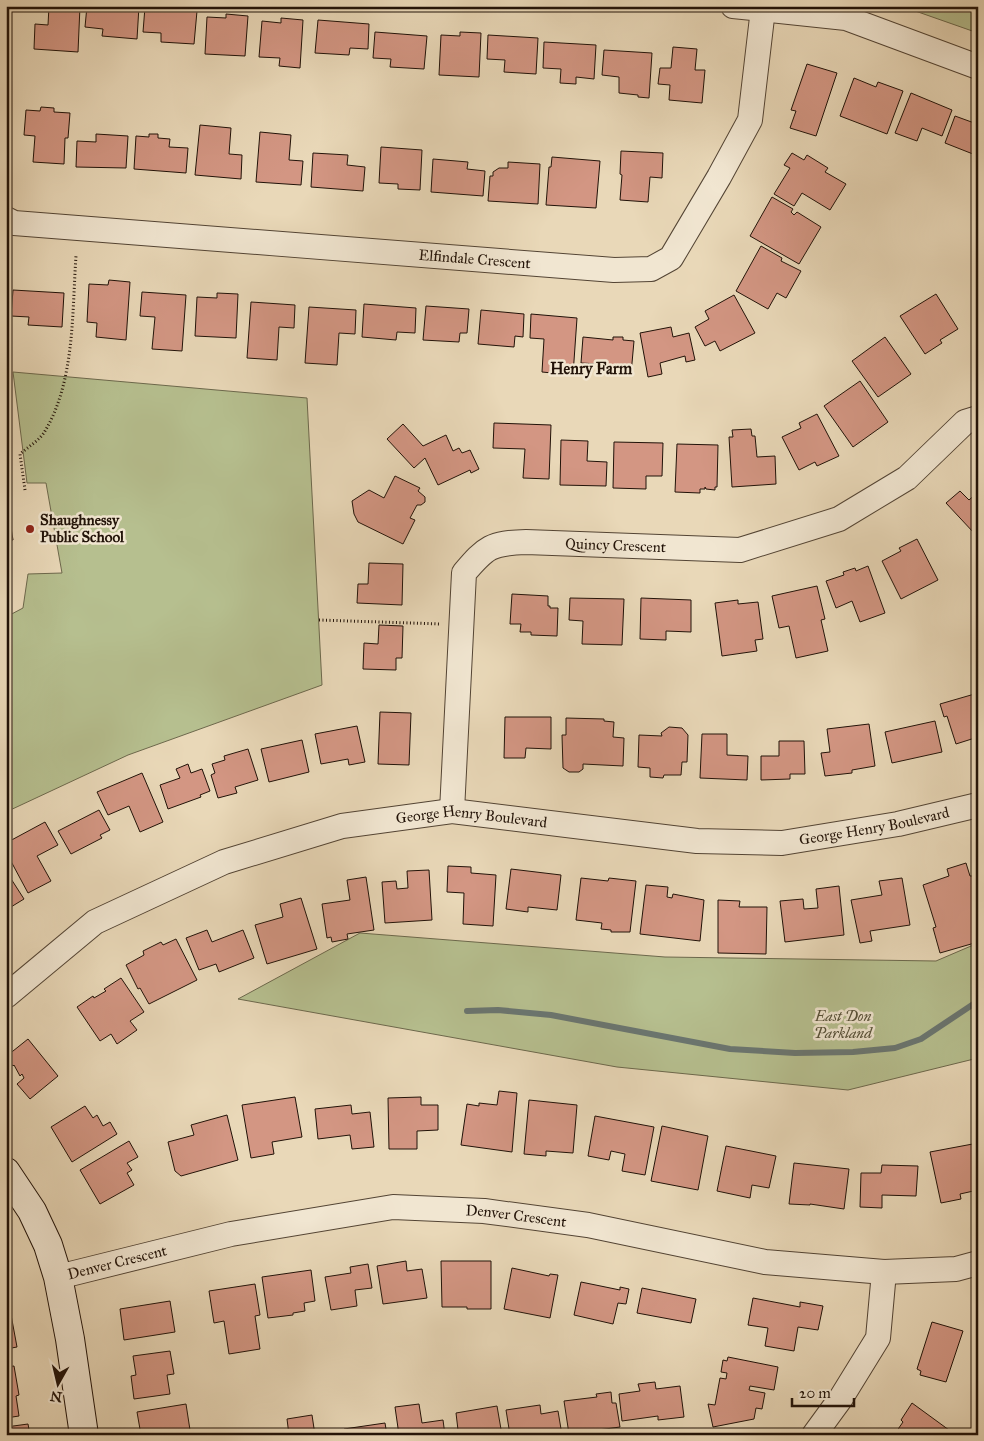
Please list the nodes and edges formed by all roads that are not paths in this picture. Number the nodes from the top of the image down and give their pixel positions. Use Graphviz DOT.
graph roads {
  1 [pos="733,6"];
  2 [pos="763,9"];
  3 [pos="978,67"];
  4 [pos="6,219"];
  5 [pos="978,418"];
  6 [pos="978,805"];
  7 [pos="452,811"];
  8 [pos="6,996"];
  9 [pos="6,1172"];
  10 [pos="978,1263"];
  11 [pos="884,1272"];
  12 [pos="58,1277"];
  13 [pos="84,1435"];
  14 [pos="814,1435"];
  1 -- 2 [label="street"];
  2 -- 3 [label="street"];
  2 -- 4 [label="street, Elfindale Crescent"];
  5 -- 7 [label="street, Quincy Crescent"];
  6 -- 7 [label="street, George Henry Boulevard"];
  7 -- 8 [label="street, George Henry Boulevard"];
  9 -- 12 [label="street"];
  10 -- 11 [label="street, Denver Crescent"];
  11 -- 12 [label="street, Denver Crescent"];
  11 -- 14 [label="street"];
  12 -- 13 [label="street"];
}
